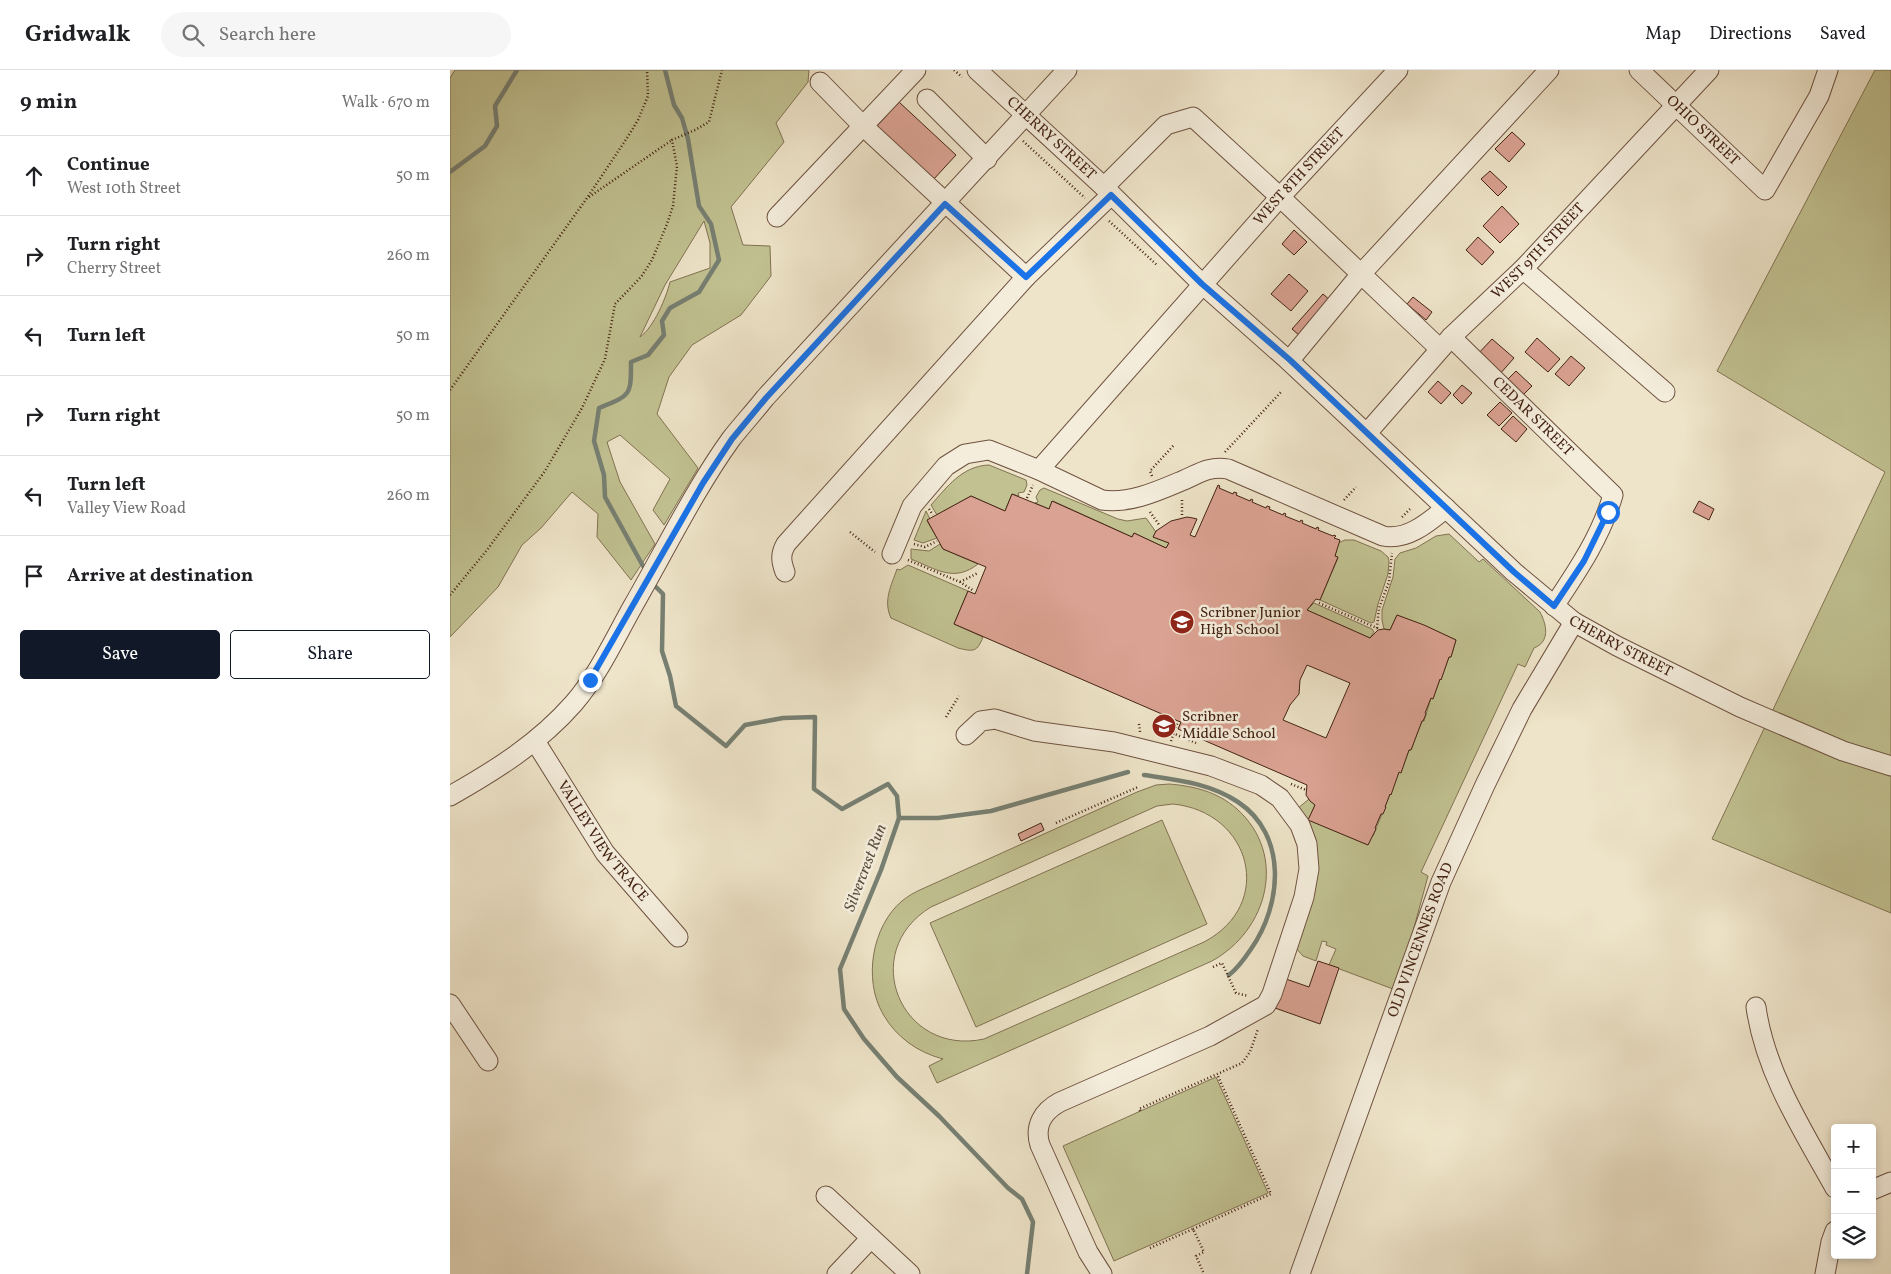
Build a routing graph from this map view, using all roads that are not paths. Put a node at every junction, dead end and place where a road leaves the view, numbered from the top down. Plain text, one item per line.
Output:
1 (916, 70) edge
2 (977, 70) edge
3 (1067, 70) edge
4 (1398, 70) edge
5 (1549, 70) edge
6 (1639, 70) edge
7 (1709, 70) edge
8 (1828, 70) edge
9 (820, 82) dead end
10 (927, 99) dead end
11 (1676, 105) junction
12 (1031, 120) junction
13 (863, 126) junction
14 (986, 158) junction
15 (1107, 191) junction
16 (1280, 197) junction
17 (945, 204) junction
18 (778, 217) dead end
19 (1523, 269) junction
20 (1361, 274) junction
21 (1026, 277) junction
22 (1202, 284) junction
23 (1446, 343) junction
24 (1290, 360) junction
25 (1665, 392) dead end
26 (1367, 433) junction
27 (1037, 475) junction
28 (1446, 508) junction
29 (892, 556) road end
30 (785, 572) dead end
31 (1554, 606) junction
32 (1574, 622) junction
33 (966, 735) dead end
34 (535, 741) junction
35 (1891, 766) edge
36 (450, 796) edge
37 (678, 937) dead end
38 (450, 1004) edge
39 (1756, 1007) dead end
40 (488, 1061) dead end
41 (1831, 1181) edge
42 (1891, 1182) edge
43 (1876, 1188) edge
44 (826, 1196) dead end
45 (872, 1238) junction
46 (1831, 1247) edge
47 (837, 1274) edge
48 (910, 1274) edge
49 (1102, 1274) edge
50 (1300, 1274) edge
51 (1826, 1274) edge

1 - 13 street
2 - 12 street, CHERRY STREET
3 - 12 street
4 - 16 street, WEST 8TH STREET
5 - 20 street
6 - 11 street, OHIO STREET
7 - 11 street, WEST 9TH STREET
8 - 11 street, OHIO STREET
9 - 13 street
10 - 14 street
11 - 19 street, WEST 9TH STREET
12 - 14 street
12 - 15 street, CHERRY STREET
13 - 17 street
13 - 18 street
14 - 17 street
15 - 16 street, CEDAR STREET
15 - 21 street
15 - 22 street, CHERRY STREET
16 - 20 street, CEDAR STREET
16 - 22 street, WEST 8TH STREET
17 - 21 street
17 - 34 street
19 - 23 street, WEST 9TH STREET
19 - 25 street
20 - 23 street, CEDAR STREET
20 - 24 street
21 - 30 street
22 - 24 street, CHERRY STREET
22 - 27 street, WEST 8TH STREET
23 - 26 street, WEST 9TH STREET
23 - 31 street, CEDAR STREET
24 - 26 street, CHERRY STREET
26 - 28 street, CHERRY STREET
27 - 28 street
27 - 29 street
28 - 31 street, CHERRY STREET
31 - 32 street, CHERRY STREET
32 - 35 street, CHERRY STREET
32 - 50 street, OLD VINCENNES ROAD
33 - 49 street
34 - 36 street
34 - 37 street, VALLEY VIEW TRACE
38 - 40 street
39 - 41 street
42 - 43 street
44 - 45 street
45 - 47 street
45 - 48 street
46 - 51 street

